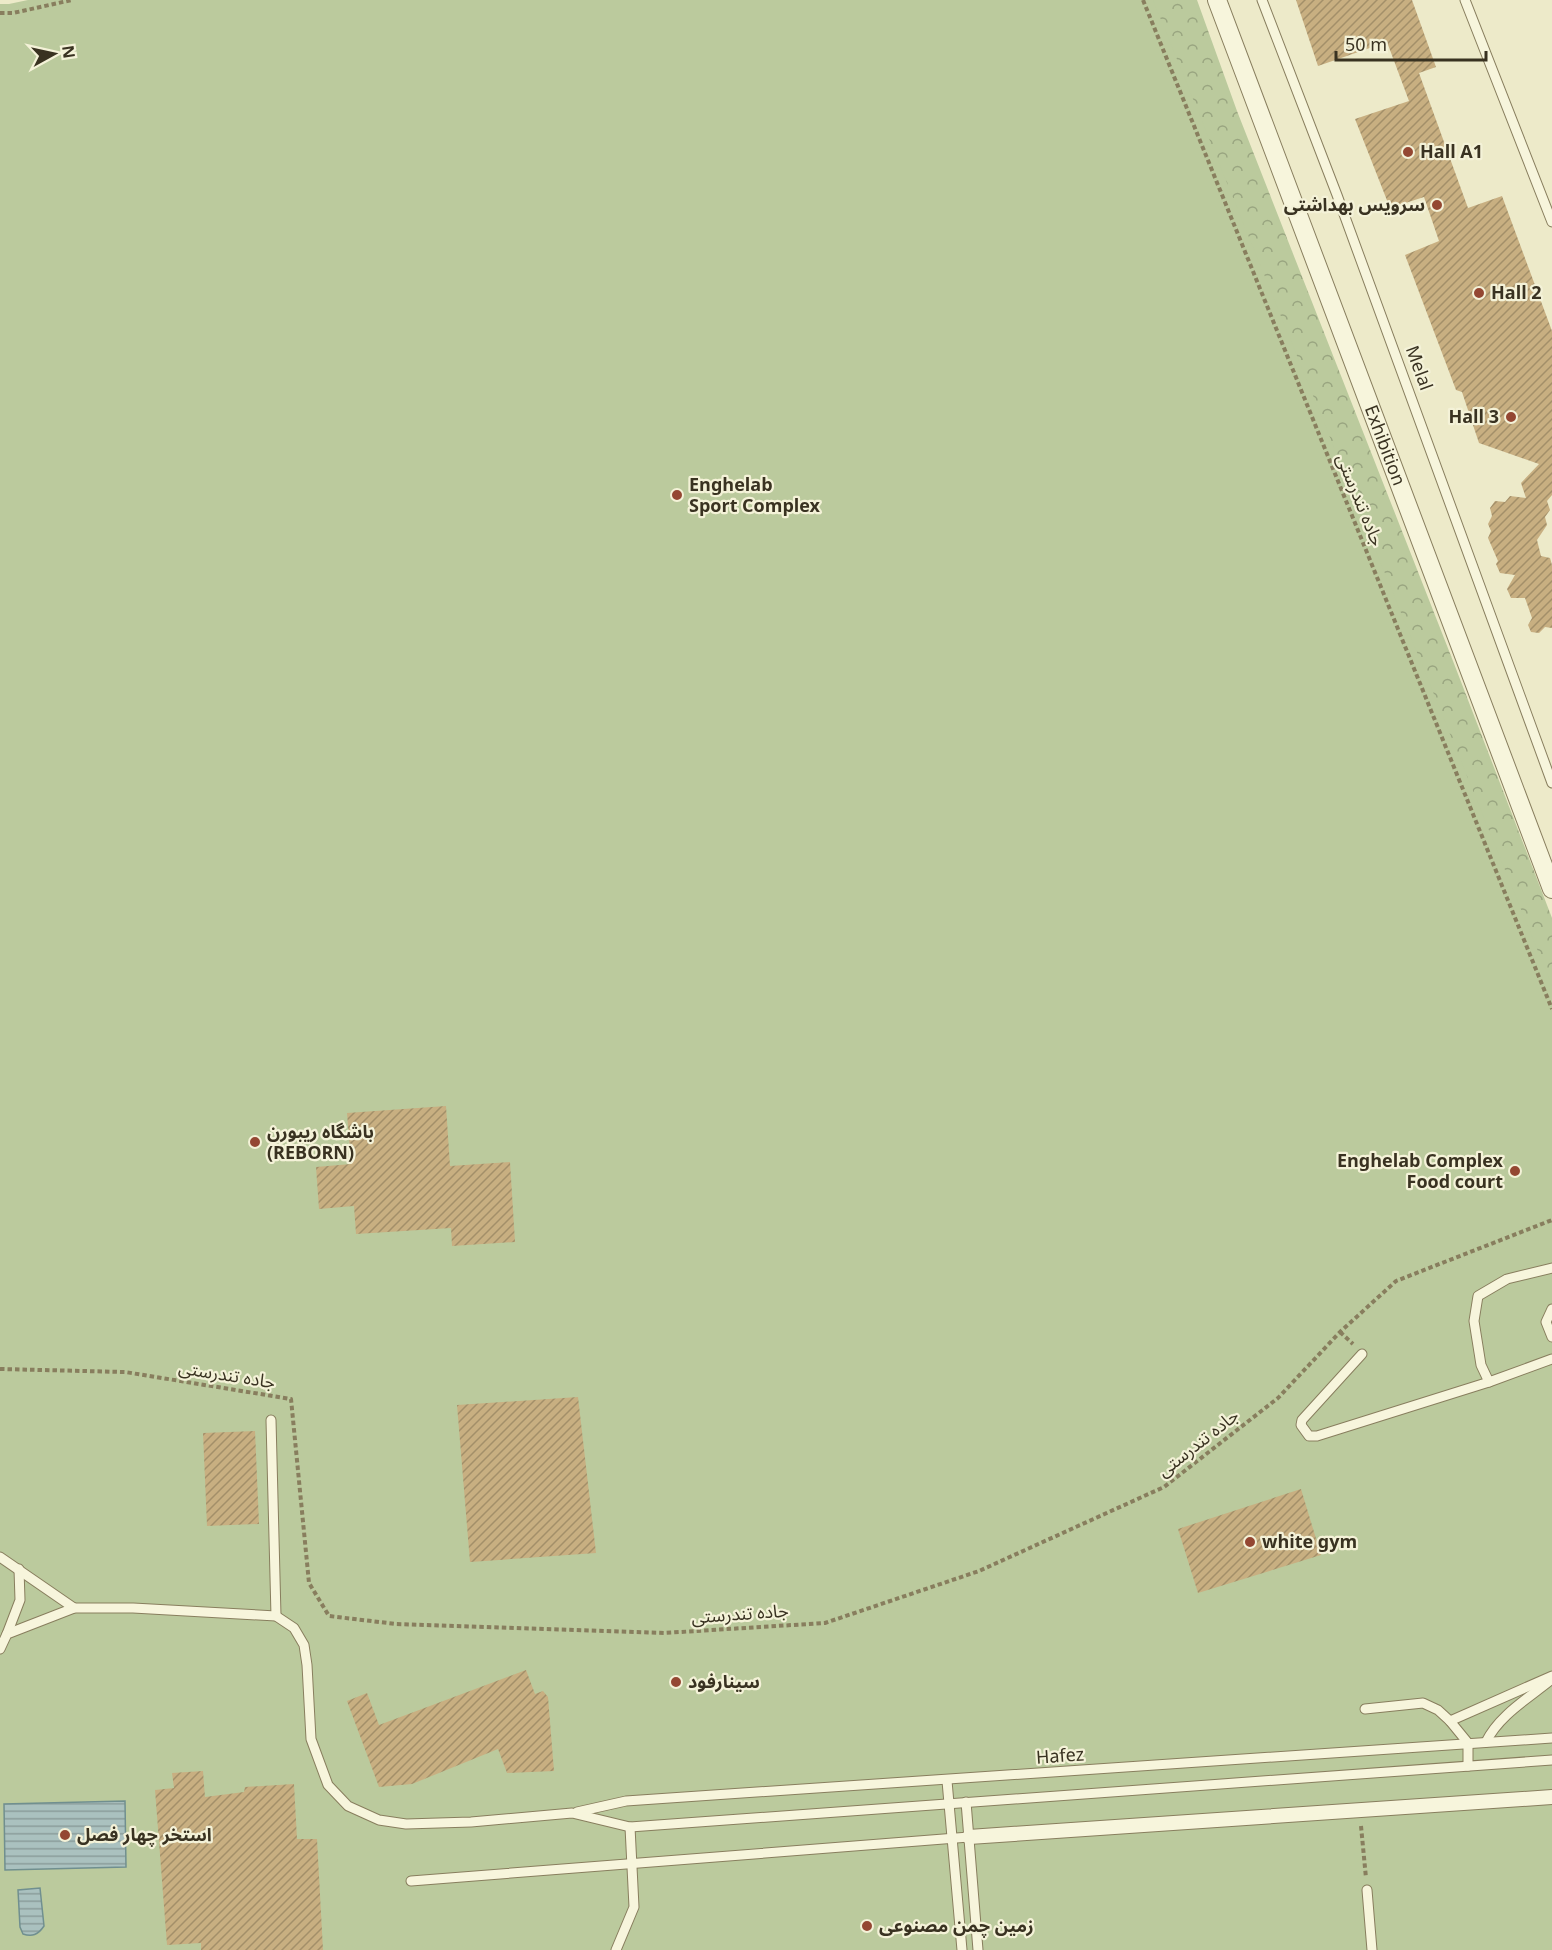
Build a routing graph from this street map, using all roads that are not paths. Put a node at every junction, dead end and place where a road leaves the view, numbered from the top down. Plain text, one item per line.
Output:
1 (1217, 0) edge
2 (1262, 0) edge
3 (1465, 0) edge
4 (1552, 222) edge
5 (1552, 783) edge
6 (1552, 889) edge
7 (1552, 1268) edge
8 (1552, 1309) edge
9 (1552, 1337) edge
10 (1362, 1353) dead end
11 (1552, 1359) edge
12 (1489, 1382) junction
13 (271, 1420) dead end
14 (0, 1557) edge
15 (19, 1569) junction
16 (74, 1608) junction
17 (276, 1616) junction
18 (7, 1634) junction
19 (0, 1649) edge
20 (1552, 1677) edge
21 (1365, 1709) dead end
22 (1450, 1721) junction
23 (1552, 1738) edge
24 (1486, 1742) junction
25 (1468, 1743) junction
26 (1552, 1760) edge
27 (1468, 1766) junction
28 (947, 1781) junction
29 (1552, 1797) edge
30 (966, 1802) junction
31 (949, 1804) junction
32 (572, 1814) junction
33 (630, 1827) junction
34 (969, 1837) junction
35 (953, 1838) junction
36 (630, 1864) junction
37 (411, 1881) dead end
38 (1367, 1890) road end
39 (616, 1950) edge
40 (962, 1950) edge
41 (978, 1950) edge
42 (1372, 1950) edge

1 - 6 street, Exhibition
2 - 5 lane, Melal
3 - 4 lane
7 - 12 lane
8 - 9 lane
10 - 12 lane
11 - 12 lane
13 - 17 lane
14 - 15 lane
15 - 16 lane
15 - 18 lane
16 - 17 lane
16 - 18 lane
17 - 32 lane
18 - 19 lane
20 - 22 lane
20 - 24 lane
21 - 22 lane
22 - 25 lane
23 - 24 lane, Hafez
24 - 25 lane, Hafez
25 - 27 lane
25 - 28 lane, Hafez
26 - 27 lane
27 - 30 lane
28 - 31 lane
28 - 32 lane, Hafez
29 - 34 street
30 - 31 lane
30 - 34 lane
31 - 33 lane
31 - 35 lane
32 - 33 lane
33 - 36 lane
34 - 35 lane
34 - 41 lane
35 - 36 lane
35 - 40 lane
36 - 37 lane
36 - 39 lane
38 - 42 lane

